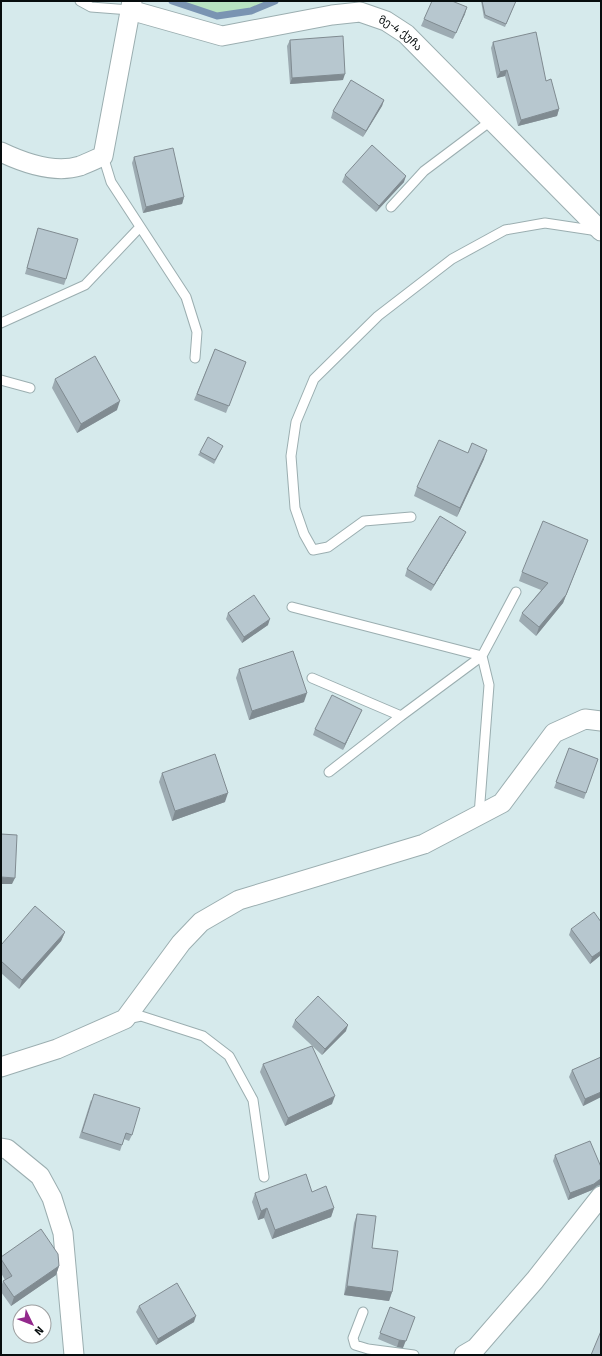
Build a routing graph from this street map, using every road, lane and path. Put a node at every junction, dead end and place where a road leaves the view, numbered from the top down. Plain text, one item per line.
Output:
1 (80, 1) edge
2 (131, 6) edge
3 (492, 120) junction
4 (1, 152) edge
5 (103, 156) junction
6 (391, 207) dead end
7 (140, 227) junction
8 (601, 232) edge
9 (1, 323) edge
10 (195, 358) dead end
11 (1, 380) edge
12 (30, 388) dead end
13 (411, 517) dead end
14 (516, 592) dead end
15 (292, 607) dead end
16 (482, 656) junction
17 (312, 678) dead end
18 (401, 716) junction
19 (601, 721) edge
20 (329, 772) dead end
21 (479, 815) junction
22 (125, 1019) junction
23 (1, 1067) edge
24 (1, 1148) edge
25 (264, 1177) dead end
26 (601, 1196) edge
27 (363, 1312) dead end
28 (74, 1355) edge
29 (414, 1355) edge
30 (464, 1355) edge

1 - 2 lane
2 - 3 street, მე-4 ქუჩა
2 - 5 street
3 - 6 lane
3 - 8 street, მე-4 ქუჩა
4 - 5 street
5 - 7 lane
7 - 9 lane
7 - 10 lane
8 - 13 lane
11 - 12 lane
14 - 16 lane
15 - 16 lane
16 - 18 lane
16 - 21 lane
17 - 18 lane
18 - 20 lane
19 - 21 street
21 - 22 street
22 - 23 street
22 - 25 lane
24 - 28 street
26 - 30 street
27 - 29 lane

